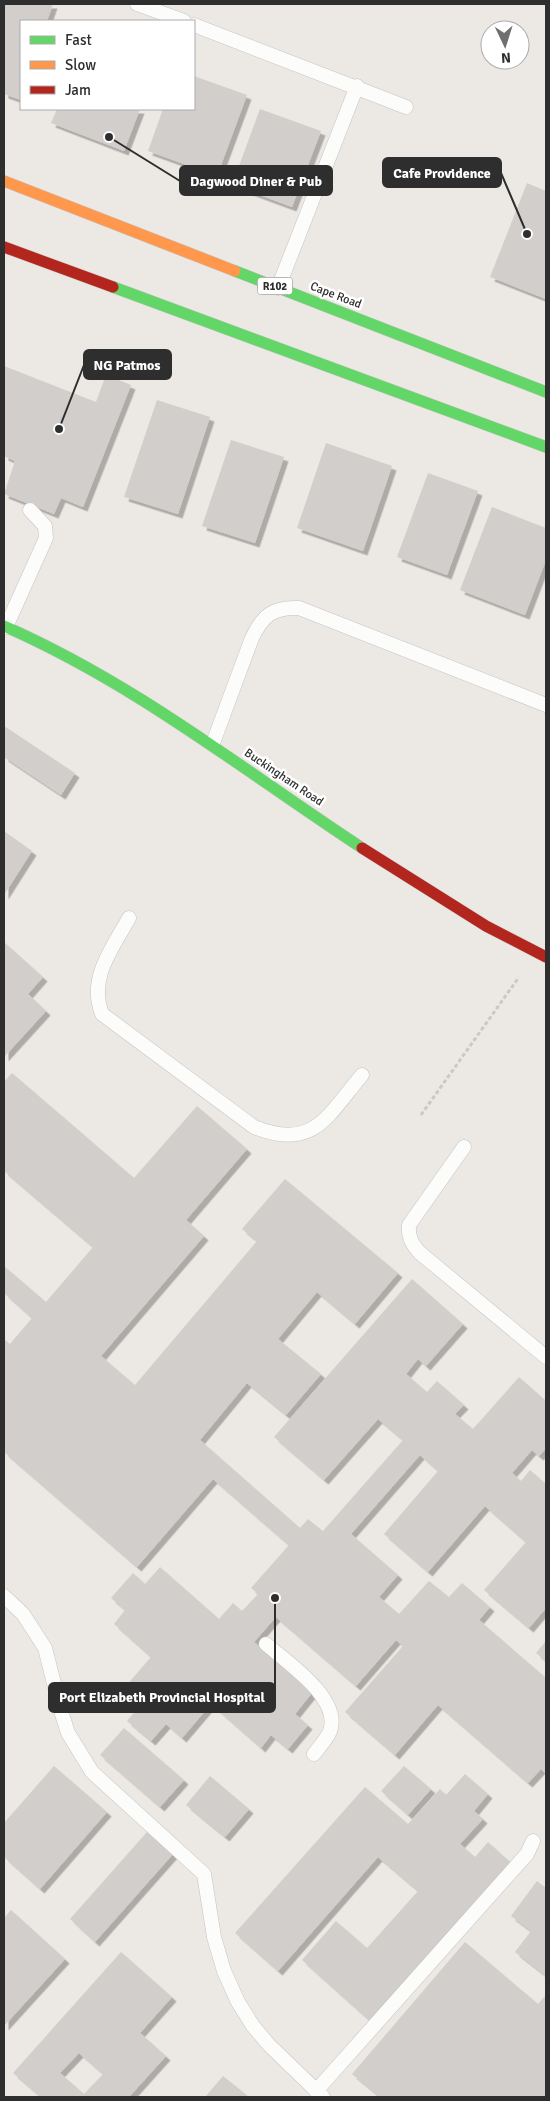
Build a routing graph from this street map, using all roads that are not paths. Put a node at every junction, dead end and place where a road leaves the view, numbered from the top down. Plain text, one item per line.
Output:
1 (137, 4) edge
2 (181, 20) edge
3 (195, 25) edge
4 (357, 86) junction
5 (406, 107) dead end
6 (4, 181) edge
7 (4, 247) edge
8 (278, 288) junction
9 (546, 392) edge
10 (546, 447) edge
11 (30, 510) dead end
12 (5, 626) edge
13 (546, 705) edge
14 (213, 744) junction
15 (129, 918) dead end
16 (541, 955) edge
17 (362, 1075) dead end
18 (464, 1147) dead end
19 (546, 1357) edge
20 (4, 1596) edge
21 (266, 1644) dead end
22 (314, 1754) dead end
23 (533, 1841) dead end
24 (320, 2094) edge

1 - 2 lane
3 - 4 lane
4 - 5 lane
4 - 8 lane
6 - 8 main road, Cape Road / R102
7 - 10 main road
8 - 9 main road, Cape Road / R102
11 - 12 lane
12 - 14 main road, Buckingham Road
13 - 14 lane
14 - 16 main road, Buckingham Road
15 - 17 lane
18 - 19 lane
20 - 24 lane
21 - 22 lane
23 - 24 lane

